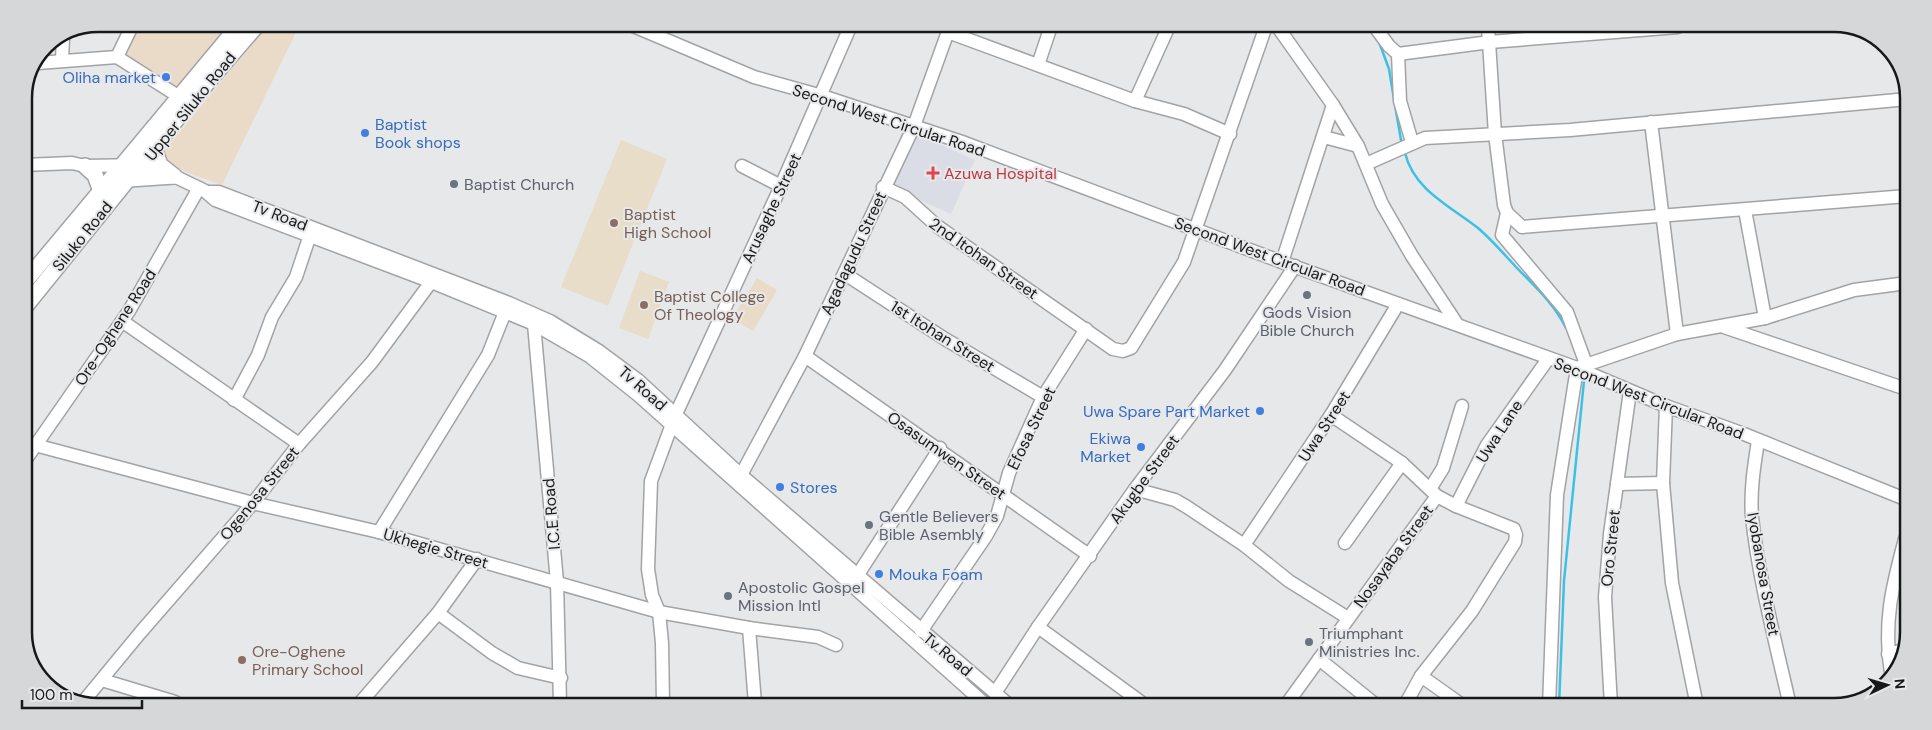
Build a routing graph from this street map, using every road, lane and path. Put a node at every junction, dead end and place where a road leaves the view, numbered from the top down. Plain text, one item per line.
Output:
1 (129, 32) edge
2 (233, 32) edge
3 (251, 32) edge
4 (648, 32) edge
5 (849, 32) edge
6 (948, 32) edge
7 (956, 32) edge
8 (1049, 32) edge
9 (1166, 32) edge
10 (1264, 32) edge
11 (1281, 32) edge
12 (1379, 32) edge
13 (1489, 32) edge
14 (1615, 32) edge
15 (1490, 42) junction
16 (63, 44) edge
17 (1398, 54) junction
18 (117, 57) junction
19 (62, 59) junction
20 (44, 62) edge
21 (1038, 65) junction
22 (178, 96) junction
23 (822, 96) junction
24 (1899, 100) edge
25 (1135, 101) junction
26 (1333, 105) junction
27 (1651, 122) junction
28 (914, 126) junction
29 (1230, 134) junction
30 (1495, 134) junction
31 (1324, 137) junction
32 (1412, 142) junction
33 (1358, 146) junction
34 (154, 148) junction
35 (123, 164) junction
36 (1366, 164) junction
37 (32, 165) edge
38 (141, 165) junction
39 (85, 166) junction
40 (742, 166) dead end
41 (32, 174) edge
42 (174, 176) junction
43 (129, 178) junction
44 (781, 186) junction
45 (883, 187) junction
46 (203, 190) junction
47 (101, 191) junction
48 (1899, 197) edge
49 (1745, 210) junction
50 (1507, 213) junction
51 (1662, 217) junction
52 (1197, 229) junction
53 (310, 235) junction
54 (1282, 262) junction
55 (1295, 266) junction
56 (32, 273) edge
57 (845, 274) junction
58 (431, 282) junction
59 (1899, 284) edge
60 (32, 298) edge
61 (1398, 304) junction
62 (505, 312) junction
63 (1764, 318) junction
64 (122, 322) junction
65 (534, 324) junction
66 (1457, 324) junction
67 (1721, 326) junction
68 (1086, 329) junction
69 (1677, 334) junction
70 (804, 356) junction
71 (1548, 359) junction
72 (1582, 366) junction
73 (1900, 387) edge
74 (1630, 391) junction
75 (1043, 397) junction
76 (234, 400) junction
77 (1462, 406) dead end
78 (1666, 406) junction
79 (1331, 416) junction
80 (674, 421) junction
81 (1758, 441) junction
82 (299, 444) junction
83 (36, 445) junction
84 (940, 448) junction
85 (33, 450) edge
86 (1402, 463) junction
87 (741, 475) junction
88 (1663, 483) junction
89 (1617, 484) junction
90 (1135, 489) junction
91 (1433, 492) junction
92 (1002, 494) junction
93 (1900, 497) edge
94 (253, 503) junction
95 (1456, 506) junction
96 (379, 532) junction
97 (1345, 543) dead end
98 (1244, 545) junction
99 (1090, 556) junction
100 (1900, 557) edge
101 (477, 559) junction
102 (857, 576) junction
103 (557, 582) junction
104 (659, 612) junction
105 (438, 613) junction
106 (1348, 618) junction
107 (1038, 627) junction
108 (749, 628) junction
109 (921, 631) junction
110 (836, 645) dead end
111 (1896, 652) edge
112 (1888, 654) junction
113 (1319, 659) junction
114 (1889, 660) edge
115 (1421, 676) junction
116 (561, 678) junction
117 (102, 680) junction
118 (995, 693) junction
119 (88, 696) edge
120 (162, 698) edge
121 (364, 698) edge
122 (560, 698) edge
123 (663, 698) edge
124 (755, 698) edge
125 (978, 698) edge
126 (1001, 698) edge
127 (1135, 698) edge
128 (1291, 698) edge
129 (1367, 698) edge
130 (1408, 698) edge
131 (1452, 698) edge
132 (1549, 698) edge
133 (1611, 698) edge
134 (1695, 698) edge
135 (1788, 698) edge

1 - 18 street
2 - 22 main road, Upper Siluko Road
3 - 34 main road, Upper Siluko Road
4 - 23 street, Second West Circular Road
5 - 23 street, Arusaghe Street
6 - 28 street, Agadagudu Street
7 - 21 street
8 - 21 street
9 - 25 street
10 - 29 street
11 - 26 street
12 - 17 street
13 - 15 street
14 - 15 street
15 - 17 street
15 - 30 street
16 - 19 street
17 - 32 street
18 - 19 street
18 - 22 street
19 - 20 street
21 - 25 street
22 - 35 main road, Upper Siluko Road
23 - 28 street, Second West Circular Road
23 - 44 street, Arusaghe Street
24 - 27 street
25 - 29 street
26 - 31 street
26 - 33 street
27 - 30 street
27 - 51 street
28 - 45 street, Agadagudu Street
28 - 52 street, Second West Circular Road
29 - 52 street
30 - 32 street
30 - 50 street
31 - 33 street
31 - 54 street
32 - 36 street
33 - 36 street
34 - 38 main road, Upper Siluko Road
34 - 42 main road
35 - 38 street, Tv Road
35 - 39 street, Tv Road
35 - 47 main road, Siluko Road
36 - 66 street
37 - 39 street
38 - 42 street, Tv Road
38 - 43 main road, Siluko Road
39 - 41 street
39 - 47 main road
40 - 44 street
42 - 43 main road
42 - 46 street, Tv Road
43 - 60 main road, Siluko Road
44 - 80 street, Arusaghe Street
45 - 57 street, Agadagudu Street
45 - 68 street, 2nd Itohan Street
46 - 53 street, Tv Road
46 - 64 street, Ore-Oghene Road
46 - 80 street, Tv Road
47 - 56 main road, Siluko Road
48 - 49 street
49 - 51 street
49 - 63 street
50 - 51 street
50 - 72 street
51 - 69 street
52 - 54 street, Second West Circular Road
52 - 68 street, 2nd Itohan Street
53 - 58 street, Tv Road
53 - 76 street
54 - 55 street, Second West Circular Road
55 - 61 street, Second West Circular Road
55 - 90 street, Akugbe Street
57 - 70 street, Agadagudu Street
57 - 75 street, 1st Itohan Street
58 - 62 street, Tv Road
58 - 82 street, Ogenosa Street
59 - 63 street
61 - 66 street, Second West Circular Road
61 - 79 street, Uwa Street
62 - 65 street, Tv Road
62 - 96 street
63 - 67 street
64 - 76 street
64 - 83 street, Ore-Oghene Road
65 - 80 street, Tv Road
65 - 103 street, I.C.E Road
66 - 71 street, Second West Circular Road
67 - 69 street
67 - 73 street
68 - 75 street, Efosa Street
69 - 72 street
70 - 84 street, Osasumwen Street
70 - 87 street, Agadagudu Street
71 - 72 street, Second West Circular Road
71 - 95 street, Uwa Lane
72 - 74 street, Second West Circular Road
72 - 132 street
74 - 78 street, Second West Circular Road
74 - 89 street, Oro Street
75 - 92 street, Efosa Street
76 - 82 street
77 - 91 street
78 - 81 street, Second West Circular Road
78 - 88 street
79 - 86 street, Nosayaba Street
79 - 98 street, Uwa Street
80 - 87 street, Tv Road
80 - 104 street, Arusaghe Street
80 - 125 street, Tv Road
81 - 93 street, Second West Circular Road
81 - 135 street, Iyobanosa Street
82 - 94 street, Ogenosa Street
83 - 85 street, Ore-Oghene Road
83 - 94 street, Ukhegie Street
84 - 92 street, Osasumwen Street
84 - 102 street
86 - 91 street, Nosayaba Street
86 - 97 street
87 - 102 street, Tv Road
88 - 89 street
88 - 134 street
89 - 133 street, Oro Street
90 - 98 street
90 - 99 street, Akugbe Street
91 - 95 street
91 - 106 street, Nosayaba Street
92 - 99 street, Osasumwen Street
92 - 109 street, Efosa Street
94 - 96 street, Ukhegie Street
94 - 117 street, Ogenosa Street
95 - 115 street
96 - 101 street, Ukhegie Street
98 - 106 street
99 - 107 street, Akugbe Street
100 - 112 street
101 - 103 street, Ukhegie Street
101 - 105 street
102 - 109 street, Tv Road
103 - 104 street, Ukhegie Street
103 - 116 street, I.C.E Road
104 - 108 street, Ukhegie Street
104 - 123 street, Arusaghe Street
105 - 116 street
105 - 121 street
106 - 113 street, Nosayaba Street
107 - 118 street, Akugbe Street
107 - 127 street
108 - 110 street, Ukhegie Street
108 - 124 street
109 - 118 street, Tv Road
111 - 112 street
112 - 114 street
113 - 128 street, Nosayaba Street
113 - 129 street
115 - 130 street
115 - 131 street
116 - 122 street, I.C.E Road
117 - 119 street, Ogenosa Street
117 - 120 street
118 - 126 street, Tv Road

